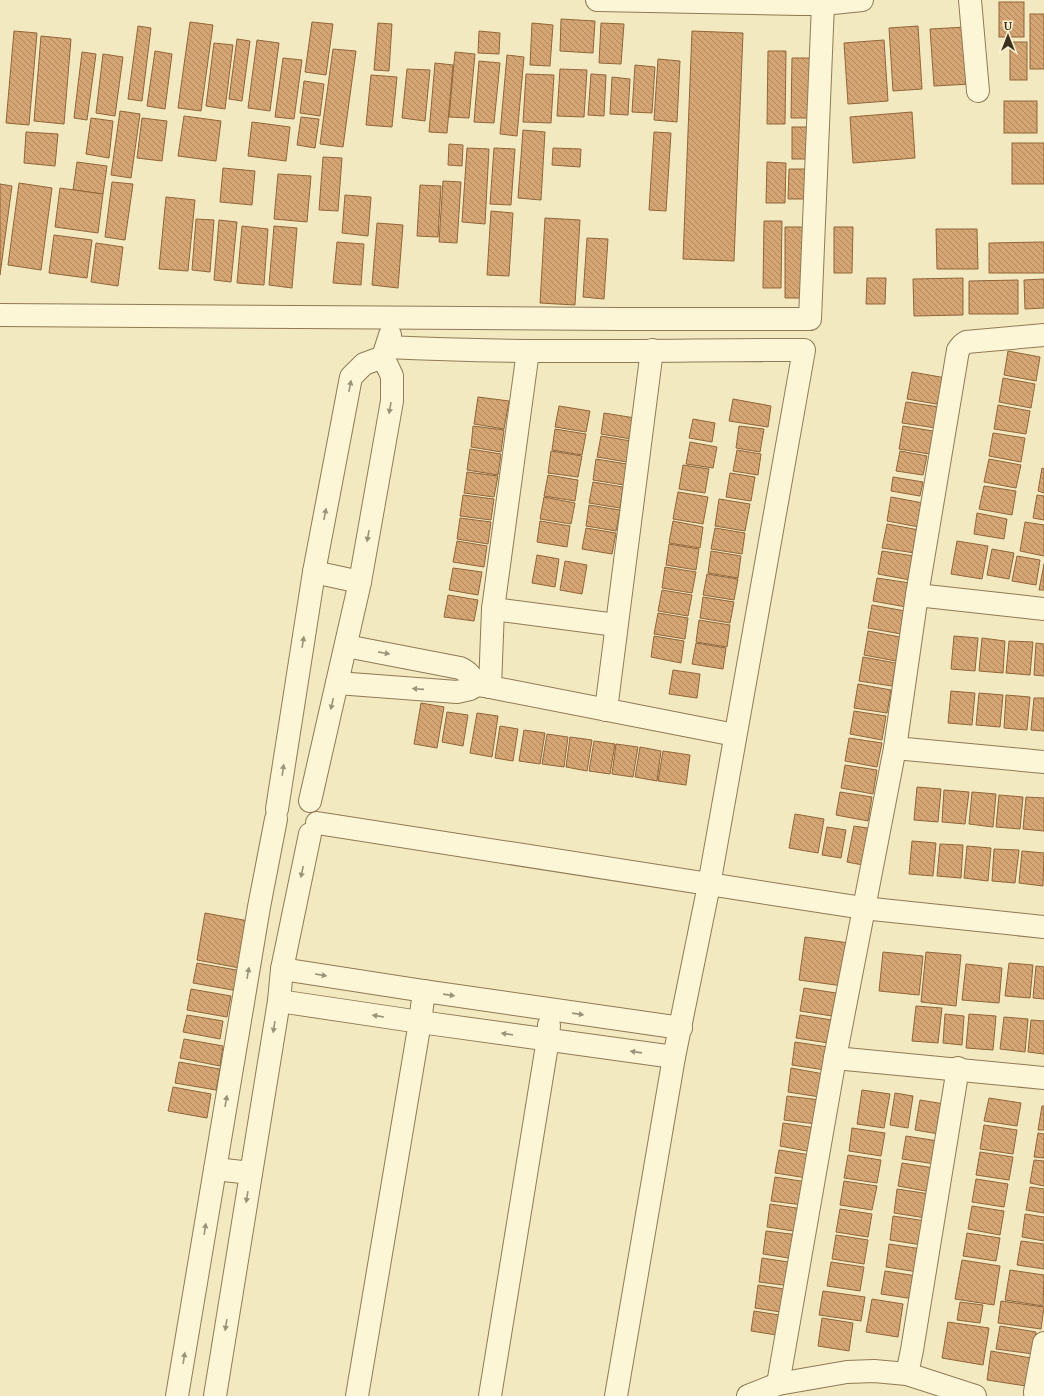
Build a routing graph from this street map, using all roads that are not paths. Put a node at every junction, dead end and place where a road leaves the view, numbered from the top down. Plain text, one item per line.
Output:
1 (596, 0) edge
2 (862, 0) edge
3 (970, 0) edge
4 (766, 2) edge
5 (823, 4) junction
6 (978, 90) dead end
7 (0, 315) edge
8 (394, 317) junction
9 (1044, 335) edge
10 (652, 350) junction
11 (528, 351) junction
12 (385, 352) junction
13 (314, 572) junction
14 (360, 582) junction
15 (917, 595) junction
16 (493, 609) junction
17 (1044, 609) edge
18 (616, 625) junction
19 (346, 646) junction
20 (337, 683) junction
21 (483, 686) junction
22 (606, 710) junction
23 (735, 735) junction
24 (895, 748) junction
25 (1044, 762) edge
26 (310, 801) junction
27 (276, 814) junction
28 (314, 828) junction
29 (709, 885) junction
30 (863, 908) junction
31 (1044, 927) edge
32 (282, 969) junction
33 (424, 991) junction
34 (279, 1001) junction
35 (550, 1010) junction
36 (420, 1022) junction
37 (681, 1028) junction
38 (548, 1039) junction
39 (674, 1057) junction
40 (835, 1058) junction
41 (958, 1068) junction
42 (1044, 1078) edge
43 (215, 1169) junction
44 (251, 1173) junction
45 (1044, 1342) edge
46 (908, 1374) junction
47 (778, 1384) junction
48 (177, 1396) edge
49 (215, 1396) edge
50 (357, 1396) edge
51 (490, 1396) edge
52 (616, 1396) edge
53 (748, 1396) edge
54 (975, 1396) edge
55 (1042, 1396) edge

1 - 4 street
2 - 5 street
3 - 6 street
4 - 5 street
5 - 8 street
7 - 8 street
8 - 12 street
9 - 15 street
10 - 11 street
10 - 18 street
10 - 23 street
11 - 12 street
11 - 16 street
13 -> 12 street
12 -> 14 street
13 - 14 street
27 -> 13 street
14 - 19 street
15 - 17 street
15 - 24 street
16 - 18 street
16 - 21 street
18 - 22 street
19 - 20 street
19 -> 21 street
21 -> 20 street
20 -> 26 street
21 - 22 street
22 - 23 street
23 - 29 street
24 - 25 street
24 - 30 street
26 - 27 street
26 - 28 street
27 - 28 street
43 -> 27 street
28 - 29 street
28 -> 32 street
29 - 30 street
29 - 37 street
30 - 31 street
30 - 40 street
32 -> 33 street
32 - 34 street
33 -> 35 street
33 - 36 street
36 -> 34 street
34 -> 44 street
35 -> 37 street
35 - 38 street
38 -> 36 street
36 - 50 street
37 - 39 street
39 -> 38 street
38 - 51 street
39 - 52 street
40 - 41 street
40 - 47 street
41 - 42 street
41 - 46 street
43 - 44 street
48 -> 43 street
44 -> 49 street
45 - 55 street
46 - 47 street
46 - 54 street
47 - 53 street

